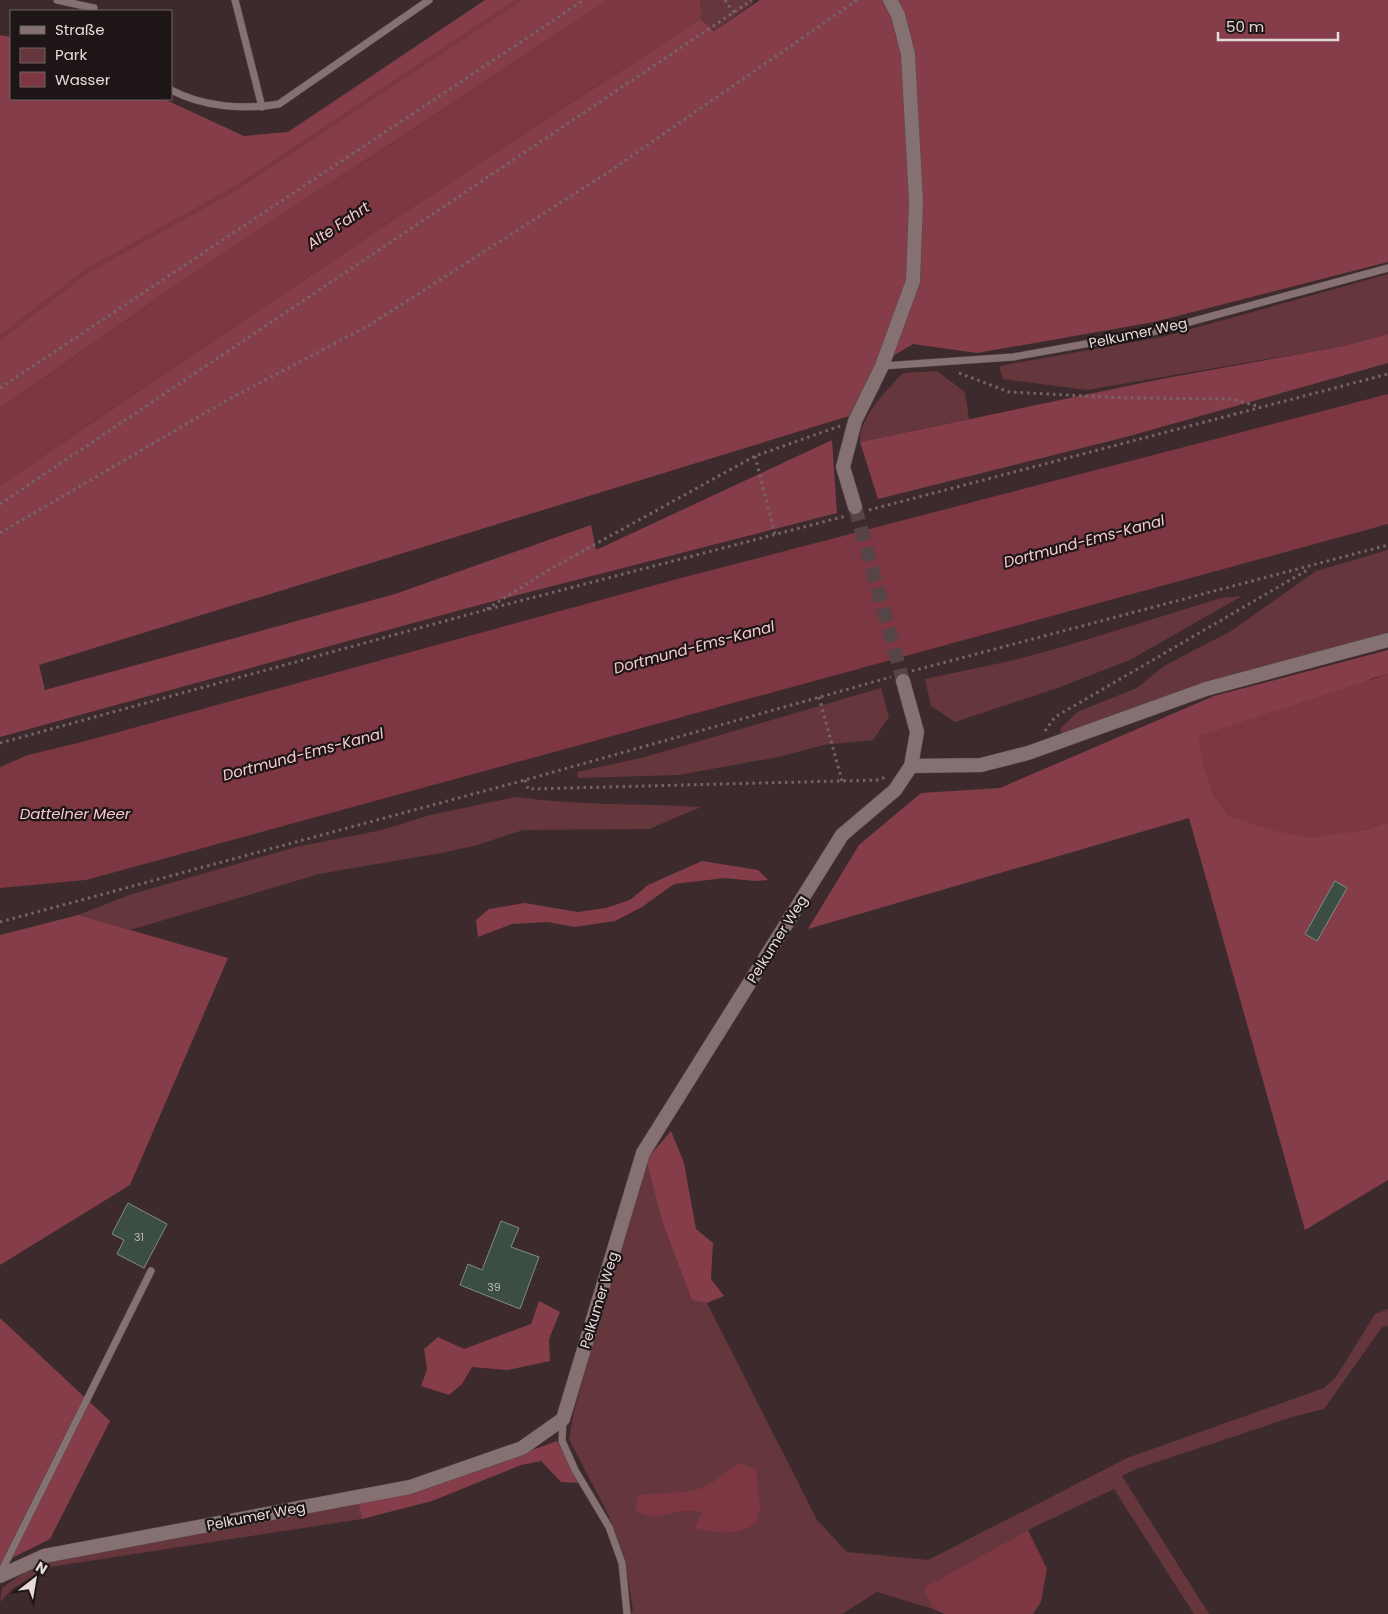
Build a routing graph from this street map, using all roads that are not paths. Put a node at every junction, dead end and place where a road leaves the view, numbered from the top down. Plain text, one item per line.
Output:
1 (56, 0) edge
2 (235, 0) edge
3 (429, 0) edge
4 (890, 0) edge
5 (95, 6) edge
6 (172, 91) edge
7 (262, 107) junction
8 (1388, 268) edge
9 (882, 366) junction
10 (856, 511) tunnel mouth
11 (1388, 640) edge
12 (902, 676) tunnel mouth
13 (911, 766) junction
14 (151, 1271) dead end
15 (563, 1419) junction
16 (0, 1575) edge
17 (627, 1614) edge

1 - 5 lane
2 - 7 lane
3 - 7 lane
4 - 9 street
6 - 7 lane
8 - 9 lane, Pelkumer Weg
9 - 10 street
11 - 13 street
12 - 13 street, Pelkumer Weg
13 - 15 street, Pelkumer Weg
14 - 16 lane, Pelkumer Weg
15 - 16 street, Pelkumer Weg
15 - 17 lane

